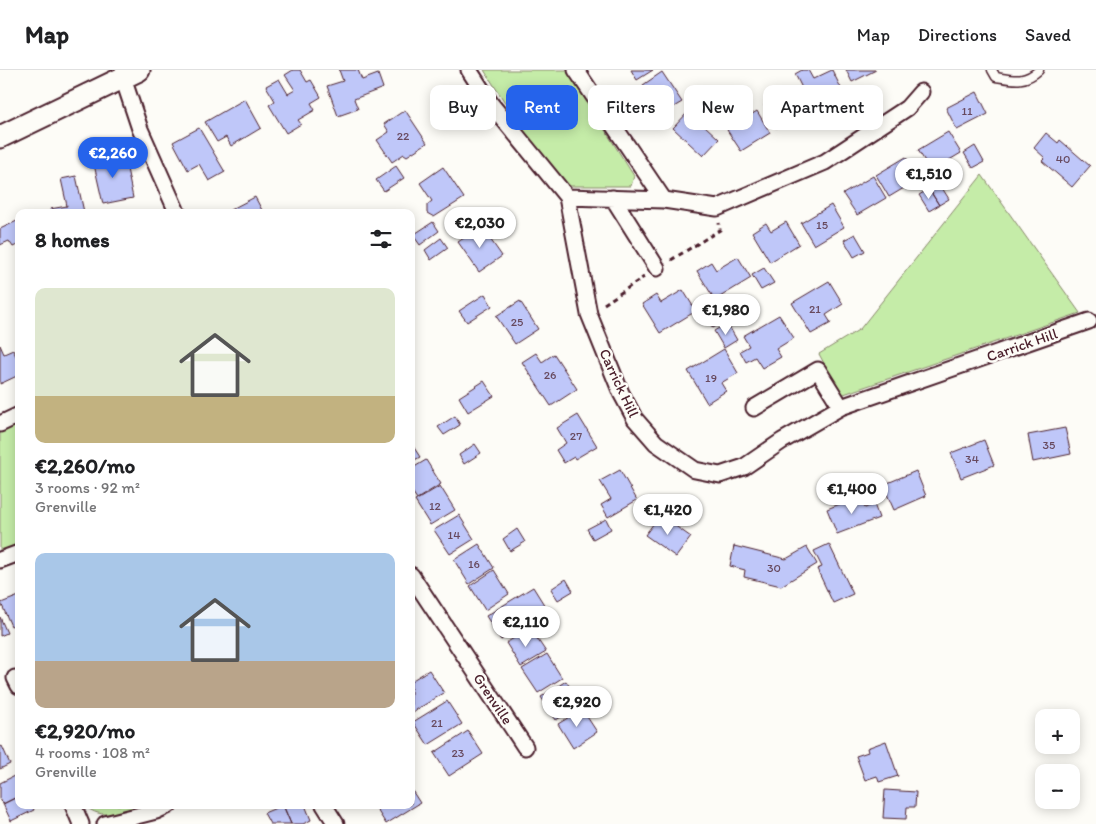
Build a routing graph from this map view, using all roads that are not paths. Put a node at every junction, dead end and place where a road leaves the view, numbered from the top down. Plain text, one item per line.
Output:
1 (469, 70) edge
2 (576, 70) edge
3 (992, 70) edge
4 (1039, 70) edge
5 (133, 72) edge
6 (921, 92) dead end
7 (0, 137) edge
8 (567, 197) junction
9 (613, 198) junction
10 (664, 200) junction
11 (176, 209) edge
12 (657, 268) dead end
13 (1089, 322) dead end
14 (841, 407) junction
15 (754, 408) dead end
16 (15, 417) edge
17 (0, 424) edge
18 (15, 554) edge
19 (0, 560) edge
20 (415, 581) edge
21 (525, 747) dead end
22 (75, 809) edge
23 (160, 809) edge
24 (327, 809) edge
25 (81, 824) edge
26 (105, 824) edge
27 (336, 824) edge

1 - 8 street, Carrick Hill
2 - 10 street
3 - 4 lane
5 - 7 main road
5 - 11 street
6 - 10 street
8 - 9 street
8 - 14 street, Carrick Hill
9 - 10 street
9 - 12 street
13 - 14 street, Carrick Hill
14 - 15 street
16 - 17 street
18 - 19 street
20 - 21 street, Grenville
22 - 25 street
23 - 26 street
24 - 27 street

